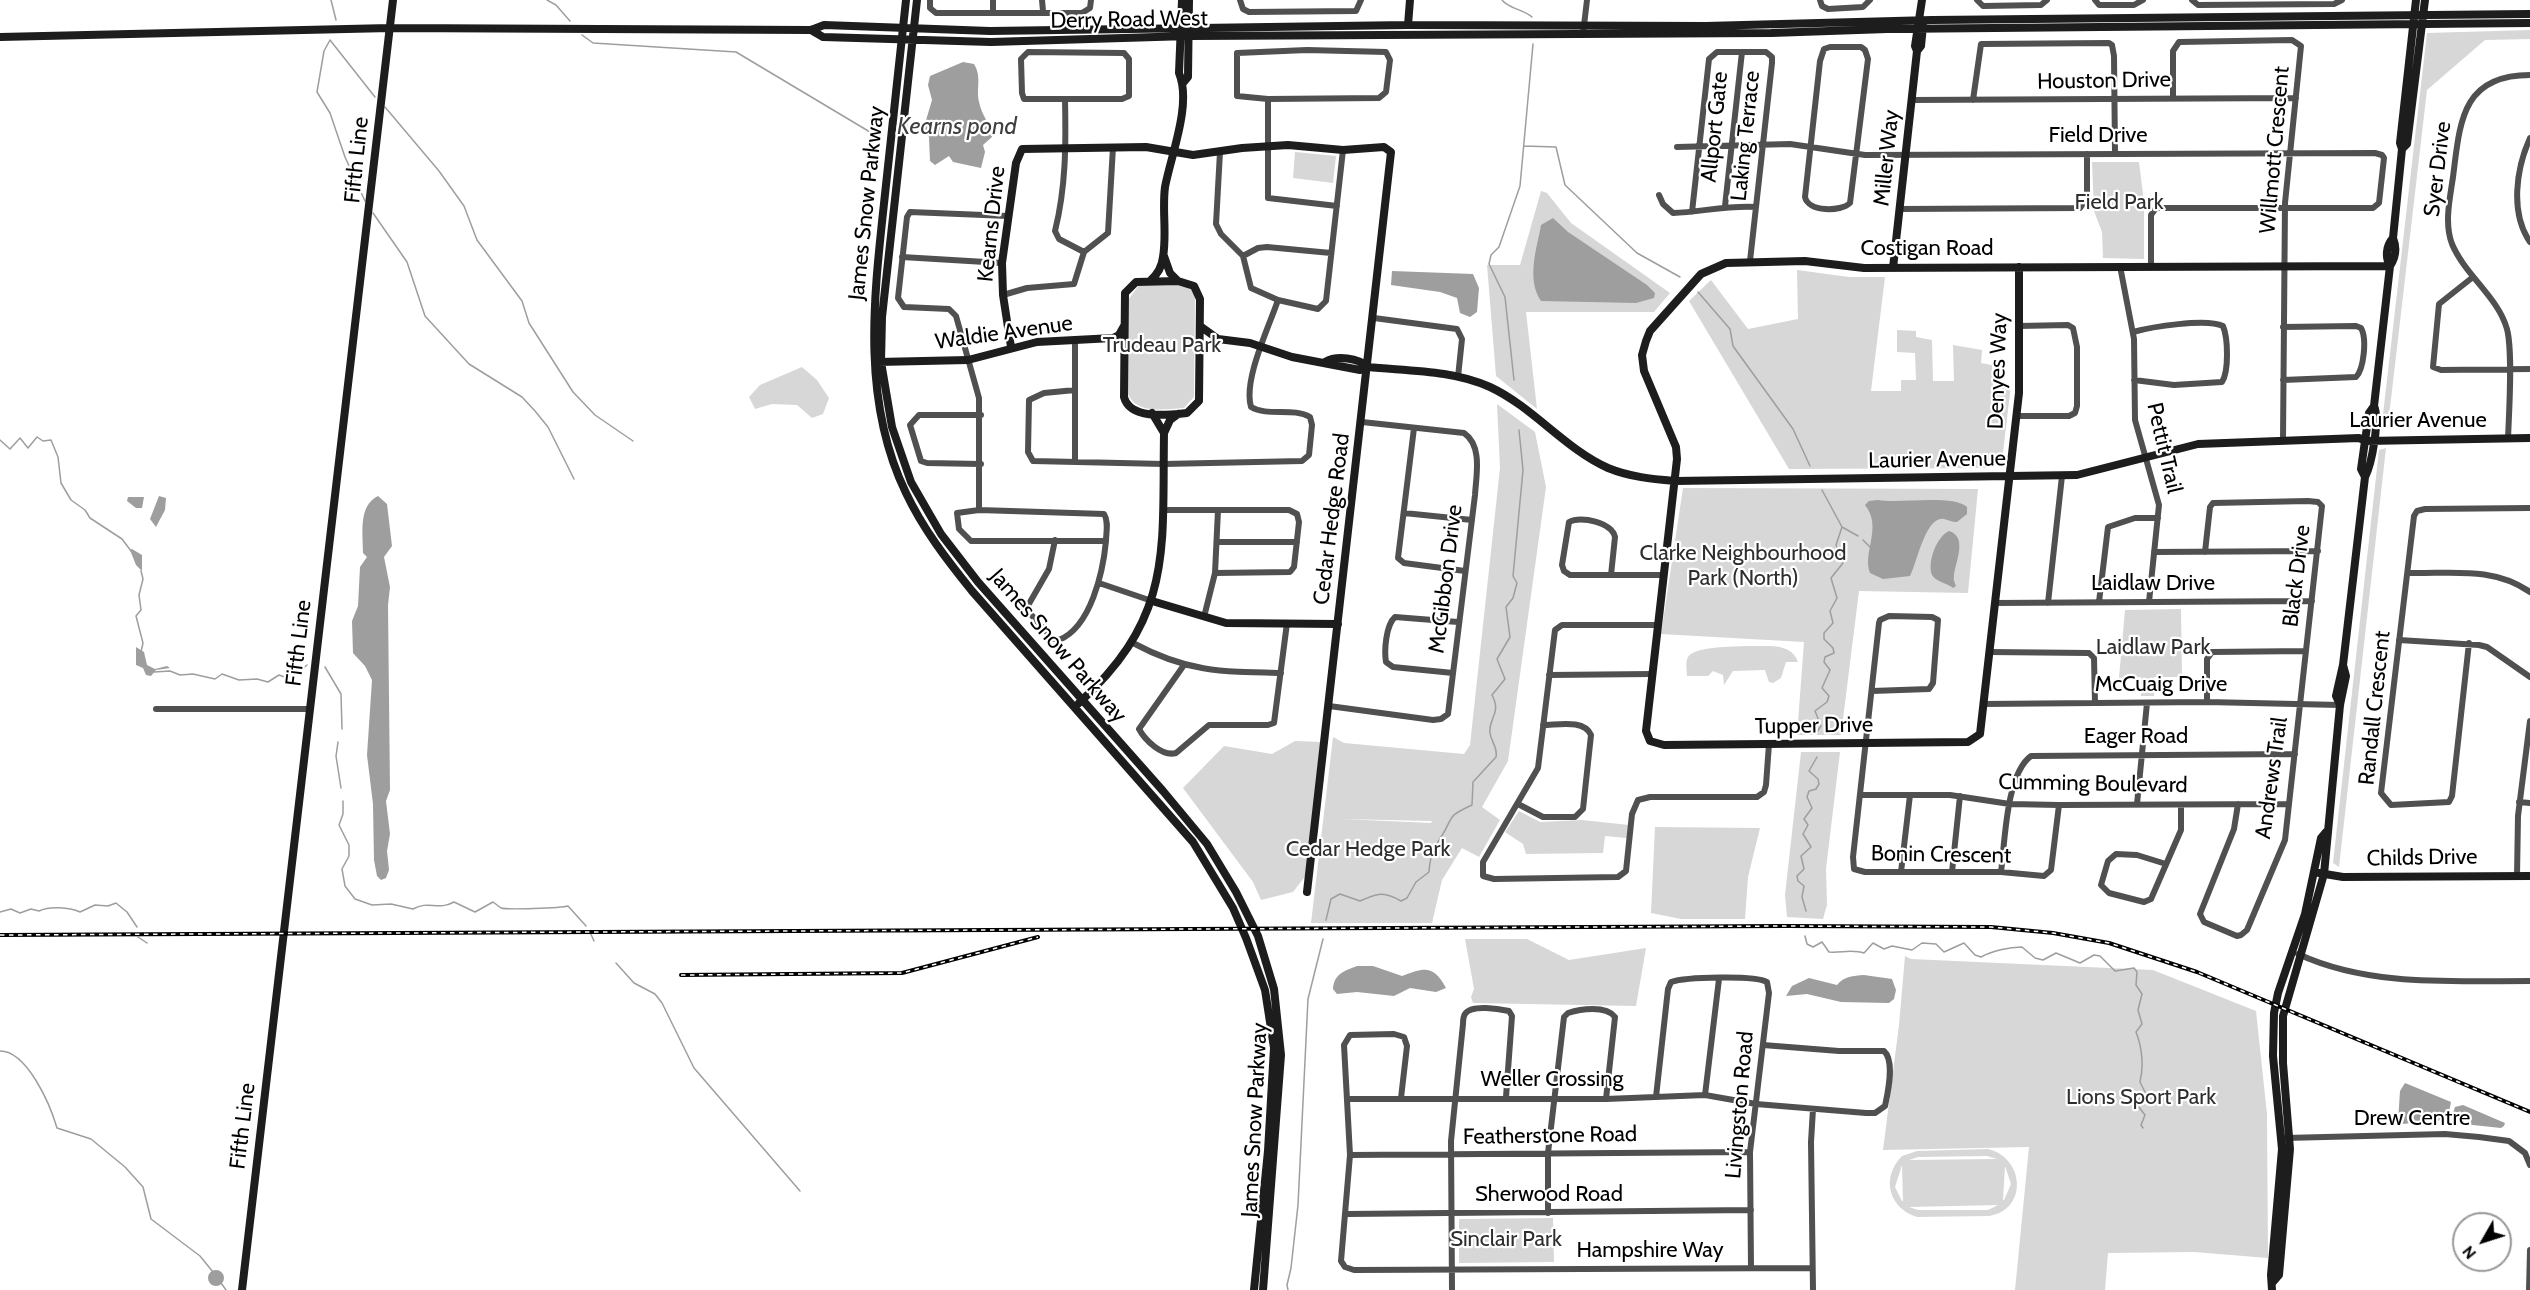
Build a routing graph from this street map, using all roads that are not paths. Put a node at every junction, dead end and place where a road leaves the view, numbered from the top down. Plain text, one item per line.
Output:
1 (393, 0) edge
2 (906, 0) edge
3 (916, 0) edge
4 (930, 0) edge
5 (993, 0) edge
6 (1042, 0) edge
7 (1091, 0) edge
8 (1182, 0) edge
9 (1189, 0) edge
10 (1240, 0) edge
11 (1361, 0) edge
12 (1410, 0) edge
13 (1587, 0) edge
14 (1820, 0) edge
15 (1870, 0) edge
16 (1923, 0) edge
17 (1977, 0) edge
18 (2047, 0) edge
19 (2095, 0) edge
20 (2143, 0) edge
21 (2192, 0) edge
22 (2342, 0) edge
23 (2416, 0) edge
24 (2425, 0) edge
25 (1043, 11) junction
26 (993, 12) junction
27 (2530, 14) edge
28 (2418, 20) junction
29 (1920, 24) junction
30 (2530, 24) edge
31 (1408, 25) junction
32 (390, 28) junction
33 (903, 29) junction
34 (913, 29) junction
35 (811, 30) junction
36 (1524, 30) junction
37 (1584, 30) junction
38 (1185, 32) junction
39 (0, 37) edge
40 (902, 40) junction
41 (912, 40) junction
42 (1742, 52) junction
43 (2530, 75) edge
44 (2173, 98) junction
45 (2296, 98) junction
46 (1065, 99) junction
47 (1268, 99) junction
48 (2114, 99) junction
49 (1912, 100) junction
50 (1973, 100) junction
51 (2530, 138) edge
52 (1269, 146) junction
53 (1731, 146) junction
54 (1763, 146) junction
55 (1066, 147) junction
56 (1113, 147) junction
57 (1677, 147) dead end
58 (1699, 147) junction
59 (1810, 147) junction
60 (1342, 150) junction
61 (1390, 150) joint
62 (1173, 152) junction
63 (1220, 152) junction
64 (2115, 153) junction
65 (2291, 153) junction
66 (1857, 154) junction
67 (2087, 154) junction
68 (1906, 155) junction
69 (1659, 195) dead end
70 (1337, 206) junction
71 (1725, 206) junction
72 (1756, 207) junction
73 (2285, 208) junction
74 (1900, 209) junction
75 (1692, 212) junction
76 (1008, 216) junction
77 (2530, 242) edge
78 (1084, 252) junction
79 (1331, 253) junction
80 (1164, 256) junction
81 (1243, 256) junction
82 (902, 258) junction
83 (1750, 261) junction
84 (1002, 263) junction
85 (2120, 266) junction
86 (2151, 266) junction
87 (2284, 266) junction
88 (2019, 267) junction
89 (2390, 267) junction
90 (1893, 268) junction
91 (2473, 277) junction
92 (1150, 280) junction
93 (1178, 281) junction
94 (1003, 295) junction
95 (1278, 300) junction
96 (1374, 318) junction
97 (1124, 326) junction
98 (1200, 326) junction
99 (2019, 326) junction
100 (2283, 327) junction
101 (2133, 332) junction
102 (1102, 339) junction
103 (1218, 339) junction
104 (1075, 340) junction
105 (1262, 346) junction
106 (1011, 347) junction
107 (1200, 350) junction
108 (1124, 353) junction
109 (968, 360) junction
110 (878, 362) junction
111 (1368, 367) junction
112 (2530, 369) edge
113 (2509, 370) junction
114 (1458, 377) junction
115 (2134, 380) junction
116 (2283, 380) junction
117 (1075, 390) junction
118 (1152, 413) junction
119 (1178, 413) junction
120 (981, 415) junction
121 (2016, 416) junction
122 (1362, 422) junction
123 (1414, 428) junction
124 (1164, 433) junction
125 (2530, 438) edge
126 (2508, 439) junction
127 (2283, 440) junction
128 (2370, 441) junction
129 (2146, 457) junction
130 (1075, 461) junction
131 (981, 464) junction
132 (1164, 464) junction
133 (2009, 476) junction
134 (2062, 476) junction
135 (1676, 481) junction
136 (2530, 508) edge
137 (979, 510) junction
138 (1163, 510) junction
139 (1218, 510) junction
140 (1404, 513) junction
141 (2158, 518) junction
142 (1472, 520) junction
143 (1055, 540) junction
144 (1106, 541) junction
145 (1217, 542) junction
146 (1297, 542) junction
147 (2318, 551) junction
148 (2154, 552) junction
149 (2205, 552) junction
150 (1465, 571) junction
151 (1215, 573) junction
152 (2408, 573) junction
153 (1611, 574) junction
154 (1664, 575) junction
155 (1099, 583) junction
156 (2529, 588) edge
157 (1152, 601) junction
158 (2312, 601) junction
159 (2099, 602) junction
160 (2149, 602) junction
161 (1995, 603) junction
162 (2048, 603) junction
163 (1204, 617) junction
164 (1458, 622) junction
165 (1287, 623) junction
166 (1338, 624) junction
167 (1658, 625) junction
168 (2399, 640) junction
169 (1133, 643) junction
170 (2469, 643) junction
171 (2306, 651) junction
172 (1989, 652) junction
173 (1184, 665) junction
174 (1281, 673) junction
175 (1453, 673) junction
176 (1653, 674) junction
177 (1549, 675) junction
178 (2530, 677) edge
179 (1872, 691) junction
180 (1083, 700) junction
181 (2207, 702) junction
182 (2095, 703) junction
183 (2147, 703) junction
184 (2301, 703) junction
185 (1983, 704) junction
186 (2340, 705) junction
187 (1329, 706) junction
188 (1075, 708) junction
189 (156, 709) dead end
190 (309, 709) junction
191 (2530, 721) edge
192 (1543, 725) junction
193 (1866, 743) junction
194 (1769, 744) junction
195 (2295, 754) junction
196 (2142, 755) junction
197 (1860, 795) junction
198 (1910, 795) junction
199 (1960, 796) junction
200 (2519, 802) junction
201 (2530, 803) edge
202 (1518, 804) junction
203 (2010, 804) junction
204 (2138, 804) junction
205 (2238, 804) junction
206 (2289, 804) junction
207 (2059, 805) junction
208 (2181, 805) junction
209 (2166, 864) junction
210 (1901, 872) junction
211 (1952, 872) junction
212 (2001, 872) junction
213 (2320, 873) junction
214 (2517, 876) junction
215 (2530, 876) edge
216 (1307, 892) dead end
217 (2292, 952) junction
218 (2301, 956) junction
219 (1719, 979) junction
220 (2530, 981) edge
221 (1763, 1045) junction
222 (1705, 1095) junction
223 (1454, 1097) junction
224 (1506, 1097) junction
225 (1656, 1097) junction
226 (1401, 1098) junction
227 (1554, 1098) junction
228 (1347, 1099) junction
229 (1606, 1099) junction
230 (1756, 1104) junction
231 (1813, 1109) junction
232 (2286, 1138) junction
233 (1750, 1152) junction
234 (1548, 1153) junction
235 (1451, 1154) junction
236 (1350, 1155) junction
237 (2530, 1165) edge
238 (1751, 1210) junction
239 (1452, 1213) junction
240 (1548, 1213) junction
241 (1347, 1214) junction
242 (2530, 1250) edge
243 (1812, 1268) junction
244 (1751, 1269) junction
245 (1452, 1270) junction
246 (2273, 1286) edge
247 (242, 1290) edge
248 (1254, 1290) edge
249 (1263, 1290) edge
250 (1452, 1290) edge
251 (1813, 1290) edge
252 (2529, 1290) edge

1 - 32 street, Fifth Line
2 - 33 street, James Snow Parkway
3 - 34 street, James Snow Parkway
4 - 26 street
5 - 26 street
6 - 25 street
7 - 25 street
8 - 38 street
9 - 38 street
10 - 11 street
12 - 31 street
13 - 37 street
14 - 15 street
16 - 29 street, Miller Way
17 - 18 street
19 - 20 street
21 - 22 street
23 - 28 street
24 - 28 street
25 - 26 street
27 - 28 street, Derry Road West
28 - 29 street, Derry Road West
28 - 30 street, Derry Road West
28 - 89 street
29 - 37 street, Derry Road West
29 - 49 street, Miller Way
31 - 36 street, Derry Road West
31 - 38 street, Derry Road West
32 - 35 street, Derry Road West
32 - 39 street, Derry Road West
32 - 190 street, Fifth Line
33 - 34 street, Derry Road West
33 - 35 street, Derry Road West
33 - 40 street, James Snow Parkway
34 - 38 street, Derry Road West
34 - 41 street, James Snow Parkway
35 - 40 street, Derry Road West
36 - 37 street, Derry Road West
36 - 38 street, Derry Road West
38 - 41 street, Derry Road West
38 - 62 street
40 - 41 street, Derry Road West
40 - 110 street, James Snow Parkway
41 - 110 street, James Snow Parkway
42 - 53 street, Allport Gate
42 - 54 street, Laking Terrace
42 - 58 street, Laking Terrace
43 - 91 street, Syer Drive
44 - 45 street, Houston Drive
44 - 45 street, Willmott Crescent
44 - 48 street, Houston Drive
45 - 65 street, Willmott Crescent
46 - 46 street
46 - 55 street
47 - 47 street
47 - 52 street
48 - 50 street, Houston Drive
48 - 50 street
48 - 64 street
49 - 50 street, Houston Drive
49 - 68 street, Miller Way
51 - 77 street
52 - 60 street, Kearns Drive
52 - 63 street, Kearns Drive
52 - 70 street
53 - 54 street, Field Drive
53 - 58 street, Field Drive
53 - 71 street, Allport Gate
54 - 59 street, Field Drive
54 - 72 street, Laking Terrace
55 - 56 street, Kearns Drive
55 - 76 street, Kearns Drive
55 - 78 street
56 - 62 street, Kearns Drive
56 - 78 street
57 - 58 street, Field Drive
58 - 75 street, Laking Terrace
59 - 66 street, Field Drive
59 - 66 street
59 - 66 street
60 - 61 street, Kearns Drive
60 - 70 street
61 - 96 street, Cedar Hedge Road
62 - 63 street, Kearns Drive
62 - 80 street
63 - 81 street
64 - 65 street, Field Drive
64 - 67 street, Field Drive
65 - 73 street, Willmott Crescent
65 - 73 street, Field Drive
66 - 68 street, Field Drive
67 - 68 street, Field Drive
67 - 74 street
68 - 74 street, Miller Way
69 - 75 street
70 - 79 street
71 - 72 street
71 - 75 street
72 - 83 street, Laking Terrace
73 - 86 street
73 - 87 street, Willmott Crescent
74 - 90 street, Miller Way
76 - 82 street
76 - 84 street, Kearns Drive
78 - 94 street
79 - 81 street
79 - 95 street
80 - 92 street
80 - 93 street
81 - 95 street
82 - 84 street
82 - 109 street
83 - 90 street, Costigan Road
83 - 135 street, Costigan Road
84 - 94 street, Kearns Drive
85 - 86 street, Costigan Road
85 - 88 street, Costigan Road
85 - 101 street, Pettit Trail
86 - 87 street, Costigan Road
87 - 89 street, Costigan Road
87 - 100 street, Willmott Crescent
88 - 90 street, Costigan Road
88 - 99 street, Denyes Way
89 - 128 street
91 - 113 street, Syer Drive
91 - 113 street
92 - 93 street
92 - 97 street
93 - 98 street
94 - 106 street, Kearns Drive
95 - 105 street
96 - 111 street, Cedar Hedge Road
96 - 114 street
97 - 102 street, Waldie Avenue
97 - 108 street
98 - 103 street
98 - 107 street
99 - 121 street, Denyes Way
99 - 121 street
100 - 116 street, Willmott Crescent
100 - 116 street
101 - 115 street, Pettit Trail
101 - 115 street
102 - 104 street, Waldie Avenue
102 - 108 street, Waldie Avenue
103 - 105 street, Laurier Avenue
103 - 107 street
104 - 106 street, Waldie Avenue
104 - 117 street
105 - 111 street, Laurier Avenue
105 - 132 street
106 - 109 street, Waldie Avenue
107 - 119 street
108 - 118 street
109 - 110 street, Waldie Avenue
109 - 120 street
110 - 180 street, James Snow Parkway
110 - 188 street, James Snow Parkway
111 - 114 street, Laurier Avenue
111 - 122 street, Cedar Hedge Road
112 - 113 street
113 - 126 street, Syer Drive
114 - 135 street, Laurier Avenue
115 - 129 street, Pettit Trail
116 - 127 street, Willmott Crescent
117 - 130 street
117 - 130 street
118 - 119 street
118 - 124 street
119 - 124 street
120 - 131 street
120 - 131 street
121 - 133 street, Denyes Way
122 - 123 street, McGibbon Drive
122 - 166 street, Cedar Hedge Road
123 - 140 street
123 - 142 street, McGibbon Drive
124 - 132 street
125 - 126 street, Laurier Avenue
126 - 128 street, Laurier Avenue
127 - 128 street, Laurier Avenue
127 - 129 street, Laurier Avenue
128 - 186 street
129 - 134 street, Laurier Avenue
129 - 141 street, Pettit Trail
130 - 132 street
131 - 137 street
132 - 138 street
133 - 134 street, Laurier Avenue
133 - 135 street, Laurier Avenue
133 - 161 street, Tupper Drive
134 - 162 street
135 - 154 street, Tupper Drive
136 - 152 street, Randall Crescent
137 - 143 street
137 - 144 street
138 - 139 street
138 - 157 street
139 - 145 street
139 - 146 street
140 - 142 street
140 - 150 street
141 - 148 street, Pettit Trail
141 - 159 street
142 - 150 street, McGibbon Drive
143 - 144 street
143 - 155 street
144 - 155 street
145 - 146 street
145 - 151 street
146 - 151 street
147 - 149 street
147 - 149 street, Black Drive
147 - 158 street, Black Drive
148 - 149 street
148 - 160 street, Pettit Trail
150 - 164 street, McGibbon Drive
151 - 163 street
152 - 156 street
152 - 168 street, Randall Crescent
153 - 153 street
153 - 154 street
154 - 167 street, Tupper Drive
155 - 157 street
157 - 163 street
157 - 169 street
158 - 160 street, Laidlaw Drive
158 - 171 street, Black Drive
159 - 160 street, Laidlaw Drive
159 - 162 street, Laidlaw Drive
161 - 162 street, Laidlaw Drive
161 - 172 street, Tupper Drive
163 - 165 street
164 - 175 street, McGibbon Drive
164 - 175 street
165 - 166 street
165 - 174 street
166 - 187 street, Cedar Hedge Road
167 - 176 street, Tupper Drive
167 - 177 street
168 - 170 street
168 - 170 street, Randall Crescent
169 - 173 street
169 - 180 street
170 - 178 street
171 - 181 street
171 - 184 street, Black Drive
172 - 182 street
172 - 185 street, Tupper Drive
173 - 174 street
173 - 174 street
175 - 187 street, McGibbon Drive
176 - 177 street
176 - 194 street, Tupper Drive
177 - 192 street
179 - 179 street, Bonin Crescent
179 - 193 street, Bonin Crescent
180 - 188 street
180 - 249 street, James Snow Parkway
181 - 183 street, McCuaig Drive
181 - 184 street, McCuaig Drive
182 - 183 street, McCuaig Drive
182 - 185 street, McCuaig Drive
183 - 196 street
184 - 186 street, McCuaig Drive
184 - 195 street, Andrews Trail
185 - 193 street, Tupper Drive
186 - 213 street
187 - 216 street, Cedar Hedge Road
188 - 248 street, James Snow Parkway
189 - 190 street
190 - 247 street, Fifth Line
191 - 200 street
192 - 202 street
192 - 202 street
193 - 194 street, Tupper Drive
193 - 197 street, Bonin Crescent
194 - 202 street
195 - 196 street, Eager Road
195 - 206 street, Andrews Trail
196 - 203 street, Eager Road
196 - 204 street
197 - 198 street, Cumming Boulevard
197 - 210 street, Bonin Crescent
198 - 199 street, Cumming Boulevard
198 - 210 street
199 - 203 street, Cumming Boulevard
199 - 211 street
200 - 201 street
200 - 214 street
203 - 207 street, Cumming Boulevard
203 - 212 street
204 - 207 street, Cumming Boulevard
204 - 208 street, Cumming Boulevard
205 - 206 street, Cumming Boulevard
205 - 206 street, Andrews Trail
205 - 208 street, Cumming Boulevard
207 - 212 street, Bonin Crescent
208 - 209 street
209 - 209 street
210 - 211 street, Bonin Crescent
211 - 212 street, Bonin Crescent
213 - 214 street, Childs Drive
213 - 217 street
213 - 218 street
214 - 215 street, Childs Drive
217 - 218 street
217 - 232 street
218 - 220 street
218 - 232 street
219 - 221 street, Livingston Road
219 - 222 street
219 - 225 street
221 - 230 street, Livingston Road
221 - 231 street, Weller Crossing
222 - 225 street, Weller Crossing
222 - 230 street, Weller Crossing
223 - 224 street, Weller Crossing
223 - 224 street
223 - 226 street, Weller Crossing
223 - 235 street
224 - 227 street, Weller Crossing
225 - 229 street, Weller Crossing
226 - 228 street, Weller Crossing
226 - 228 street
227 - 229 street, Weller Crossing
227 - 229 street
227 - 234 street
228 - 236 street
230 - 231 street, Weller Crossing
230 - 233 street, Livingston Road
231 - 243 street
232 - 237 street, Drew Centre
232 - 246 street
233 - 234 street, Featherstone Road
233 - 238 street, Livingston Road
234 - 235 street, Featherstone Road
234 - 240 street
235 - 236 street, Featherstone Road
235 - 239 street
236 - 241 street
238 - 240 street, Sherwood Road
238 - 244 street, Livingston Road
239 - 240 street, Sherwood Road
239 - 241 street, Sherwood Road
239 - 245 street
241 - 245 street, Hampshire Way
242 - 252 street
243 - 244 street, Hampshire Way
243 - 251 street
244 - 245 street, Hampshire Way
245 - 250 street

